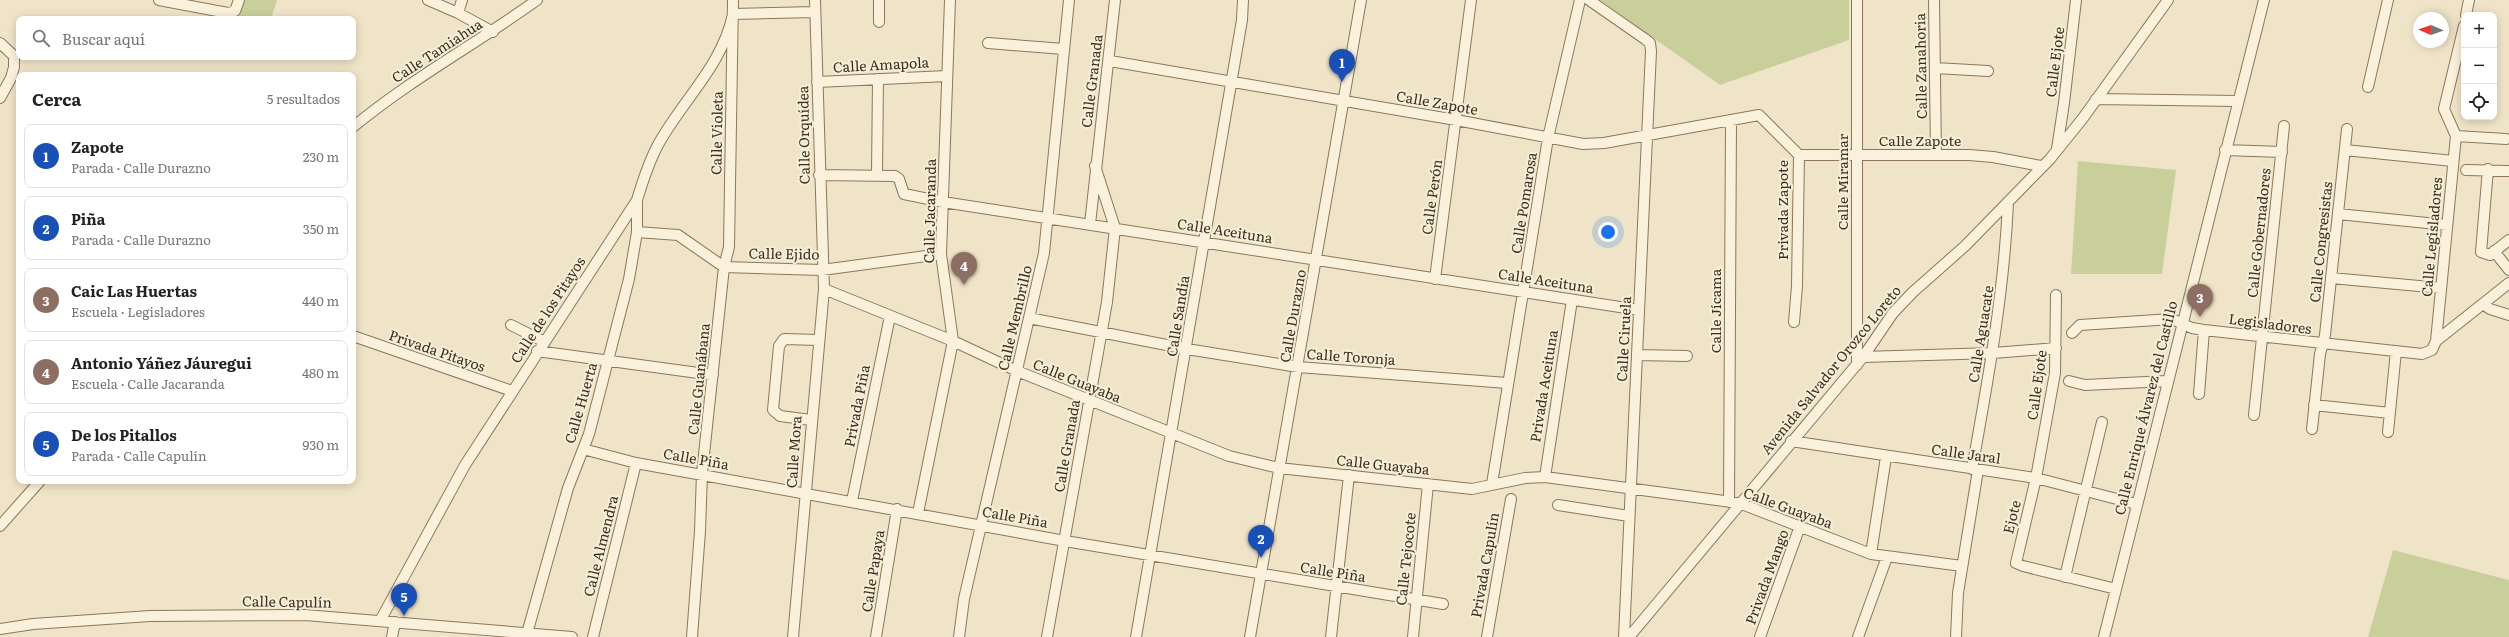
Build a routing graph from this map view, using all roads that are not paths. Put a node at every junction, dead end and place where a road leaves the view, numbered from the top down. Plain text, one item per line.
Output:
1 (159, 0) edge
2 (239, 0) edge
3 (428, 0) edge
4 (462, 0) edge
5 (536, 0) edge
6 (733, 0) edge
7 (815, 0) edge
8 (879, 0) edge
9 (950, 0) edge
10 (1069, 0) edge
11 (1116, 0) edge
12 (1243, 0) edge
13 (1361, 0) edge
14 (1471, 0) edge
15 (1580, 0) edge
16 (1590, 0) edge
17 (1857, 0) edge
18 (1934, 0) edge
19 (2076, 0) edge
20 (2168, 0) edge
21 (2264, 0) edge
22 (2388, 0) edge
23 (2469, 0) edge
24 (187, 2) edge
25 (815, 12) junction
26 (2467, 12) edge
27 (458, 13) junction
28 (733, 14) junction
29 (879, 22) dead end
30 (493, 32) junction
31 (2461, 38) edge
32 (0, 43) edge
33 (988, 43) dead end
34 (1064, 49) junction
35 (1110, 61) junction
36 (1935, 68) junction
37 (1988, 71) dead end
38 (947, 76) junction
39 (878, 79) junction
40 (817, 82) junction
41 (1231, 82) junction
42 (2368, 87) dead end
43 (0, 98) edge
44 (2096, 99) junction
45 (2237, 101) junction
46 (1343, 102) junction
47 (1759, 115) joint
48 (1456, 120) junction
49 (1731, 120) junction
50 (356, 125) edge
51 (2284, 126) dead end
52 (2347, 129) dead end
53 (1646, 135) junction
54 (2456, 136) junction
55 (1548, 138) junction
56 (2506, 139) dead end
57 (2056, 150) junction
58 (2225, 150) junction
59 (2345, 150) junction
60 (2282, 152) junction
61 (1799, 155) junction
62 (1857, 155) junction
63 (1936, 155) junction
64 (2453, 161) junction
65 (1095, 166) junction
66 (2041, 166) junction
67 (2488, 169) junction
68 (2466, 170) dead end
69 (2509, 171) edge
70 (878, 174) junction
71 (819, 175) junction
72 (637, 200) junction
73 (943, 202) junction
74 (2008, 203) junction
75 (2338, 214) junction
76 (1048, 218) junction
77 (1090, 224) junction
78 (2447, 224) junction
79 (1115, 228) junction
80 (637, 232) junction
81 (2509, 240) edge
82 (1204, 242) junction
83 (2494, 251) junction
84 (941, 254) junction
85 (1318, 259) junction
86 (724, 267) junction
87 (822, 270) junction
88 (2509, 270) edge
89 (2331, 278) junction
90 (1435, 279) junction
91 (2509, 283) edge
92 (2441, 288) junction
93 (824, 289) junction
94 (1524, 292) junction
95 (2056, 295) dead end
96 (1572, 300) junction
97 (2483, 304) junction
98 (1639, 310) junction
99 (2509, 315) edge
100 (890, 316) junction
101 (1029, 318) junction
102 (1794, 322) dead end
103 (2182, 323) junction
104 (511, 325) dead end
105 (2204, 330) junction
106 (1102, 333) junction
107 (2072, 333) dead end
108 (356, 337) edge
109 (2263, 337) junction
110 (819, 340) junction
111 (544, 341) junction
112 (953, 341) junction
113 (2436, 341) junction
114 (2323, 344) junction
115 (2056, 348) junction
116 (1187, 349) junction
117 (537, 351) junction
118 (2396, 351) junction
119 (1993, 354) junction
120 (1637, 355) junction
121 (1687, 356) dead end
122 (608, 360) junction
123 (1860, 361) junction
124 (1298, 367) junction
125 (1017, 372) junction
126 (713, 375) junction
127 (2069, 381) dead end
128 (2167, 381) junction
129 (1507, 382) junction
130 (512, 391) junction
131 (2199, 394) dead end
132 (1090, 401) junction
133 (2314, 405) junction
134 (2390, 413) junction
135 (2254, 415) dead end
136 (811, 420) junction
137 (2102, 422) dead end
138 (2312, 429) dead end
139 (2388, 432) dead end
140 (1171, 435) junction
141 (1790, 442) junction
142 (583, 449) junction
143 (1886, 457) junction
144 (636, 463) junction
145 (1279, 468) junction
146 (1975, 469) junction
147 (702, 473) junction
148 (1349, 476) junction
149 (1544, 477) junction
150 (2036, 478) junction
151 (37, 484) edge
152 (1428, 484) junction
153 (1492, 484) junction
154 (1630, 489) junction
155 (2086, 490) junction
156 (805, 492) junction
157 (1511, 498) dead end
158 (852, 501) junction
159 (1734, 503) junction
160 (2136, 504) junction
161 (1558, 505) dead end
162 (897, 509) junction
163 (918, 513) junction
164 (1629, 516) junction
165 (982, 525) junction
166 (0, 526) edge
167 (1800, 526) junction
168 (1065, 541) junction
169 (1871, 554) junction
170 (1151, 555) junction
171 (1887, 557) junction
172 (1962, 566) junction
173 (1261, 574) junction
174 (2065, 577) junction
175 (1336, 587) junction
176 (2116, 589) junction
177 (1415, 599) junction
178 (1443, 604) dead end
179 (380, 621) junction
180 (395, 622) junction
181 (0, 628) edge
182 (460, 632) edge
183 (526, 635) edge
184 (392, 637) edge
185 (572, 637) edge
186 (593, 637) edge
187 (692, 637) edge
188 (792, 637) edge
189 (876, 637) edge
190 (959, 637) edge
191 (1047, 637) edge
192 (1136, 637) edge
193 (1250, 637) edge
194 (1331, 637) edge
195 (1413, 637) edge
196 (1487, 637) edge
197 (1624, 637) edge
198 (1629, 637) edge
199 (1760, 637) edge
200 (1858, 637) edge
201 (1956, 637) edge
202 (2104, 637) edge

1 - 24 street
2 - 24 street
3 - 27 street
4 - 27 street
5 - 30 street, Calle Tamiahua
6 - 28 street, Calle Violeta
7 - 25 street, Calle Orquídea
8 - 29 street
9 - 38 street, Calle Jacaranda
10 - 34 street, Calle Membrillo
11 - 35 street, Calle Granada
12 - 41 street, Calle Sandía
13 - 46 street, Calle Durazno
14 - 48 street, Calle Perón
15 - 55 street, Calle Pomarosa
16 - 53 street, Calle Ciruela
17 - 62 street, Calle Miramar
18 - 36 street, Calle Zanahoria
19 - 57 street, Calle Ejote
20 - 44 street, Avenida Salvador Orozco Loreto
21 - 45 street, Calle Enrique Álvarez del Castillo
22 - 42 street
23 - 26 street
25 - 28 street
25 - 40 street, Calle Orquídea
27 - 30 street
28 - 72 street, Calle de los Pitayos
28 - 86 street, Calle Violeta
30 - 50 street, Calle Tamiahua
31 - 54 street
32 - 43 street
33 - 34 street
34 - 76 street, Calle Membrillo
35 - 41 street, Calle Zapote
35 - 65 street, Calle Granada
36 - 37 street
36 - 63 street, Calle Zanahoria
38 - 39 street, Calle Amapola
38 - 73 street, Calle Jacaranda
39 - 40 street, Calle Amapola
39 - 70 street
40 - 71 street, Calle Orquídea
41 - 46 street, Calle Zapote
41 - 82 street, Calle Sandía
44 - 45 street
44 - 57 street, Avenida Salvador Orozco Loreto
45 - 58 street, Calle Enrique Álvarez del Castillo
46 - 48 street, Calle Zapote
46 - 85 street, Calle Durazno
47 - 49 street, Calle Zapote
47 - 61 street, Privada Zapote
48 - 55 street, Calle Zapote
48 - 90 street, Calle Perón
49 - 53 street, Calle Zapote
49 - 159 street, Calle Jícama
51 - 60 street, Calle Gobernadores
52 - 59 street, Calle Congresistas
53 - 55 street, Calle Zapote
53 - 98 street, Calle Ciruela
54 - 56 street
54 - 64 street, Calle Legisladores
55 - 94 street, Calle Pomarosa
57 - 66 street, Avenida Salvador Orozco Loreto
58 - 60 street
58 - 103 street, Calle Enrique Álvarez del Castillo
59 - 64 street
59 - 75 street, Calle Congresistas
60 - 109 street, Calle Gobernadores
61 - 62 street, Calle Zapote
61 - 102 street, Privada Zapote
62 - 63 street, Calle Zapote
62 - 123 street, Calle Miramar
63 - 66 street, Calle Zapote
64 - 78 street, Calle Legisladores
65 - 77 street, Calle Granada
65 - 79 street, Calle Granada
66 - 74 street, Avenida Salvador Orozco Loreto
67 - 68 street
67 - 69 street
67 - 83 street
70 - 71 street, Calle Aceituna
70 - 73 street, Calle Aceituna
71 - 87 street, Calle Orquídea
72 - 80 street, Calle Huerta
72 - 111 street, Calle de los Pitayos
73 - 76 street, Calle Aceituna
73 - 84 street, Calle Jacaranda
74 - 119 street, Calle Aguacate
74 - 123 street, Avenida Salvador Orozco Loreto
75 - 78 street
75 - 89 street, Calle Congresistas
76 - 77 street, Calle Aceituna
76 - 101 street, Calle Membrillo
77 - 79 street, Calle Aceituna
78 - 92 street, Calle Legisladores
79 - 82 street, Calle Aceituna
79 - 106 street, Calle Granada
80 - 86 street
80 - 122 street, Calle Huerta
81 - 83 street
82 - 85 street, Calle Aceituna
82 - 116 street, Calle Sandía
83 - 88 street
84 - 87 street, Calle Ejido
84 - 112 street, Calle Jacaranda
85 - 90 street, Calle Aceituna
85 - 124 street, Calle Durazno
86 - 87 street, Calle Ejido
86 - 126 street, Calle Guanábana
87 - 93 street, Calle Mora
89 - 92 street
89 - 114 street, Calle Congresistas
90 - 94 street, Calle Aceituna
91 - 97 street
92 - 113 street, Calle Legisladores
93 - 100 street, Calle Guayaba
93 - 110 street, Calle Mora
94 - 96 street, Calle Aceituna
94 - 129 street, Calle Pomarosa
95 - 115 street, Calle Ejote
96 - 98 street, Calle Aceituna
96 - 149 street, Privada Aceituna
97 - 99 street
97 - 113 street
98 - 120 street, Calle Ciruela
100 - 112 street, Calle Guayaba
100 - 158 street, Privada Piña
101 - 106 street, Calle Toronja
101 - 125 street, Calle Membrillo
103 - 105 street, Legisladores
103 - 107 street, Legisladores
103 - 128 street, Calle Enrique Álvarez del Castillo
104 - 111 street
105 - 109 street, Legisladores
105 - 131 street
106 - 116 street, Calle Toronja
106 - 132 street, Calle Granada
108 - 130 street, Privada Pitayos
109 - 114 street, Legisladores
109 - 135 street, Calle Gobernadores
110 - 136 street, Calle Mora
110 - 136 street
111 - 117 street, Calle de los Pitayos
112 - 125 street, Calle Guayaba
112 - 163 street, Calle Jacaranda
113 - 118 street, Legisladores
114 - 118 street, Legisladores
114 - 133 street, Calle Congresistas
115 - 119 street
115 - 150 street, Calle Ejote
116 - 124 street, Calle Toronja
116 - 140 street, Calle Sandía
117 - 122 street
117 - 130 street, Calle de los Pitayos
118 - 134 street
119 - 123 street
119 - 146 street, Calle Aguacate
120 - 121 street
120 - 154 street, Calle Ciruela
122 - 126 street
122 - 142 street, Calle Huerta
123 - 141 street, Avenida Salvador Orozco Loreto
124 - 129 street, Calle Toronja
124 - 145 street, Calle Durazno
125 - 132 street, Calle Guayaba
125 - 165 street, Calle Membrillo
126 - 147 street, Calle Guanábana
127 - 128 street
128 - 160 street, Calle Enrique Álvarez del Castillo
129 - 153 street, Calle Pomarosa
130 - 179 street, Calle de los Pitayos
132 - 140 street, Calle Guayaba
132 - 168 street, Calle Granada
133 - 134 street
133 - 138 street, Calle Congresistas
134 - 139 street
136 - 156 street, Calle Mora
137 - 155 street
140 - 145 street, Calle Guayaba
140 - 170 street, Calle Sandía
141 - 143 street, Calle Jaral
141 - 159 street, Avenida Salvador Orozco Loreto
142 - 144 street, Calle Piña
142 - 183 street, Calle Huerta
143 - 146 street, Calle Jaral
143 - 169 street
144 - 147 street, Calle Piña
144 - 186 street, Calle Almendra
145 - 148 street, Calle Guayaba
145 - 173 street, Calle Durazno
146 - 150 street, Calle Jaral
146 - 172 street, Calle Aguacate
147 - 156 street, Calle Piña
147 - 187 street, Calle Guanábana
148 - 152 street, Calle Guayaba
148 - 175 street
149 - 153 street, Calle Guayaba
149 - 154 street, Calle Guayaba
150 - 155 street, Calle Jaral
150 - 174 street, Ejote
151 - 166 street
152 - 153 street, Calle Guayaba
152 - 177 street, Calle Tejocote
154 - 159 street, Calle Guayaba
154 - 164 street, Calle Ciruela
155 - 160 street, Calle Jaral
155 - 174 street
156 - 158 street, Calle Piña
156 - 188 street, Calle Mora
157 - 196 street, Privada Capulín
158 - 162 street, Calle Piña
159 - 167 street, Calle Guayaba
159 - 198 street, Avenida Salvador Orozco Loreto
160 - 176 street, Calle Enrique Álvarez del Castillo
161 - 164 street
162 - 163 street, Calle Piña
162 - 189 street, Calle Papaya
163 - 165 street, Calle Piña
164 - 197 street, Calle Ciruela
165 - 168 street, Calle Piña
165 - 190 street, Calle Membrillo
167 - 169 street, Calle Guayaba
167 - 199 street, Privada Mango
168 - 170 street, Calle Piña
168 - 191 street, Calle Granada
169 - 171 street, Calle Guayaba
170 - 173 street, Calle Piña
170 - 192 street, Calle Sandía
171 - 172 street, Calle Guayaba
171 - 200 street
172 - 201 street, Calle Aguacate
173 - 175 street, Calle Piña
173 - 193 street, Calle Durazno
174 - 176 street
175 - 177 street, Calle Piña
175 - 194 street
176 - 202 street, Calle Enrique Álvarez del Castillo
177 - 178 street, Calle Piña
177 - 195 street, Calle Tejocote
179 - 180 street, Calle Capulín
179 - 181 street, Calle Capulín
180 - 182 street, Calle Capulín
180 - 184 street
182 - 183 street, Calle Capulín
183 - 185 street, Calle Capulín

